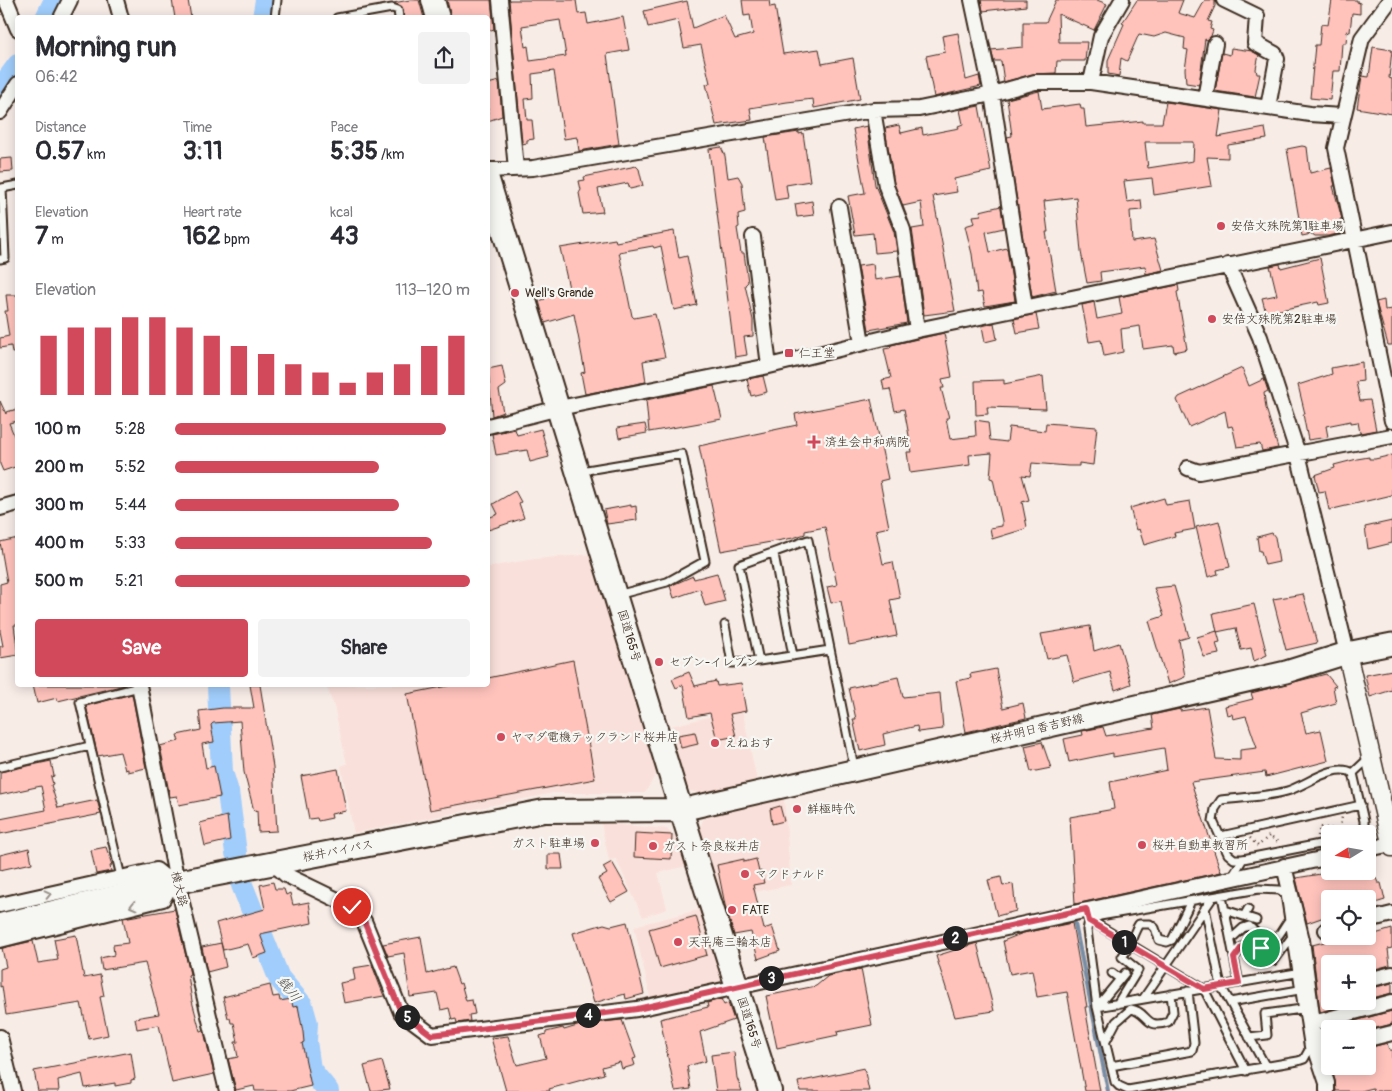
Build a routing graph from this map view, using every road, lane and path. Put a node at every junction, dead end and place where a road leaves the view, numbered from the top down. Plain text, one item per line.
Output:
1 (6, 0) edge
2 (70, 0) edge
3 (116, 0) edge
4 (276, 0) edge
5 (433, 0) edge
6 (500, 0) edge
7 (972, 0) edge
8 (1122, 0) edge
9 (1224, 0) edge
10 (1390, 0) edge
11 (62, 15) edge
12 (121, 15) edge
13 (275, 15) edge
14 (354, 15) edge
15 (399, 15) edge
16 (437, 15) edge
17 (15, 22) edge
18 (1215, 44) dead end
19 (1091, 82) junction
20 (15, 89) edge
21 (992, 94) junction
22 (1205, 98) junction
23 (1268, 107) junction
24 (873, 110) junction
25 (0, 112) edge
26 (1342, 116) junction
27 (516, 169) junction
28 (490, 170) edge
29 (15, 186) edge
30 (490, 186) edge
31 (1, 192) edge
32 (839, 207) dead end
33 (1392, 232) edge
34 (753, 237) dead end
35 (1356, 240) junction
36 (0, 259) edge
37 (1228, 265) junction
38 (1025, 307) junction
39 (916, 330) junction
40 (862, 343) junction
41 (770, 366) junction
42 (559, 408) junction
43 (1392, 421) edge
44 (490, 425) edge
45 (1392, 436) edge
46 (1298, 454) junction
47 (1188, 468) dead end
48 (578, 471) junction
49 (15, 504) edge
50 (0, 508) edge
51 (774, 554) junction
52 (617, 595) junction
53 (725, 625) dead end
54 (1392, 644) edge
55 (830, 650) junction
56 (1347, 652) junction
57 (794, 656) junction
58 (759, 661) junction
59 (135, 687) edge
60 (139, 687) edge
61 (90, 746) junction
62 (1371, 756) junction
63 (0, 767) edge
64 (854, 770) junction
65 (1353, 773) junction
66 (1361, 805) junction
67 (1343, 809) junction
68 (681, 810) junction
69 (1364, 825) edge
70 (1244, 831) junction
71 (1221, 836) junction
72 (1321, 844) edge
73 (1316, 845) junction
74 (1392, 845) edge
75 (1376, 848) edge
76 (1280, 852) junction
77 (1321, 858) edge
78 (1243, 859) junction
79 (273, 864) junction
80 (1284, 866) junction
81 (1232, 877) junction
82 (122, 878) junction
83 (175, 883) junction
84 (1222, 896) junction
85 (1212, 897) junction
86 (1191, 901) junction
87 (0, 905) edge
88 (1204, 908) junction
89 (1248, 908) dead end
90 (1225, 910) junction
91 (1392, 914) edge
92 (1087, 915) junction
93 (1244, 916) junction
94 (1376, 918) edge
95 (1256, 920) dead end
96 (1289, 920) junction
97 (0, 925) edge
98 (1291, 938) junction
99 (1231, 939) junction
100 (0, 940) edge
101 (1131, 946) junction
102 (1234, 958) junction
103 (1164, 966) junction
104 (1112, 973) dead end
105 (1296, 973) junction
106 (1392, 974) edge
107 (1376, 978) edge
108 (1239, 983) junction
109 (737, 986) junction
110 (1221, 986) junction
111 (1204, 989) junction
112 (1299, 990) junction
113 (1188, 991) junction
114 (1171, 994) junction
115 (1143, 999) junction
116 (1230, 1002) junction
117 (1392, 1002) edge
118 (1117, 1004) junction
119 (1098, 1007) junction
120 (1302, 1009) junction
121 (1313, 1023) junction
122 (1392, 1033) edge
123 (1249, 1037) junction
124 (1376, 1037) edge
125 (0, 1038) edge
126 (1106, 1041) junction
127 (1321, 1043) edge
128 (1112, 1066) junction
129 (1266, 1067) junction
130 (1246, 1071) junction
131 (1326, 1075) edge
132 (13, 1091) edge
133 (227, 1091) edge
134 (770, 1091) edge
135 (1327, 1091) edge

1 - 17 street
2 - 11 street
3 - 12 street
4 - 13 lane
5 - 16 highway
6 - 27 street
7 - 21 street
8 - 19 street
9 - 23 street
10 - 26 street
14 - 15 lane
18 - 22 street
19 - 21 street
19 - 22 street
20 - 25 street
21 - 24 street
21 - 38 street
22 - 23 street
23 - 26 street
24 - 27 street
24 - 39 street
26 - 35 street
27 - 28 street
29 - 31 lane
30 - 42 highway, 国道165号
31 - 36 lane
32 - 40 street
33 - 35 street
34 - 41 street
35 - 37 street
35 - 43 street
37 - 38 street
37 - 46 street
38 - 39 street
39 - 40 street
40 - 41 street
41 - 42 street
42 - 44 street
42 - 48 highway, 国道165号
45 - 46 street
46 - 47 street
46 - 56 street
48 - 52 highway, 国道165号
48 - 52 lane
49 - 50 street
51 - 55 lane
51 - 57 lane
51 - 58 lane
52 - 68 highway, 国道165号
53 - 58 lane
54 - 56 main road, 桜井明日香吉野線
55 - 57 lane
55 - 64 lane
56 - 62 street
56 - 64 main road, 桜井明日香吉野線
57 - 58 lane
59 - 61 lane
60 - 83 street, 横大路
61 - 63 lane
61 - 82 lane
62 - 65 lane
62 - 74 street
64 - 68 main road, 桜井明日香吉野線
65 - 66 lane
65 - 71 lane
66 - 67 lane
66 - 69 lane
67 - 70 lane
67 - 73 path
68 - 79 highway, 桜井バイパス
68 - 109 highway, 国道165号
70 - 71 lane
70 - 76 path
71 - 78 lane
72 - 73 lane
73 - 76 lane
74 - 75 street
76 - 78 lane
77 - 80 street
78 - 81 lane
79 - 83 highway, 桜井バイパス
79 - 109 street
80 - 81 street
80 - 121 street
81 - 92 street
82 - 83 street
87 -> 82 street
83 - 97 highway, 桜井バイパス
83 -> 100 street
83 - 133 street, 横大路
84 - 85 lane
84 - 90 lane
84 - 96 lane
85 - 86 lane
85 - 88 lane
86 - 92 lane
86 - 101 lane
88 - 103 lane
88 - 110 lane
89 - 93 lane
90 - 93 lane
90 - 99 lane
91 - 94 street
92 - 101 lane
92 - 109 street
92 - 119 lane
93 - 95 lane
96 - 98 lane
96 - 99 lane
98 - 102 lane
98 - 105 lane
99 - 102 lane
101 - 103 lane
101 - 118 lane
102 - 108 lane
103 - 111 lane
103 - 115 lane
104 - 119 lane
105 - 108 lane
105 - 112 lane
106 - 107 street
108 - 110 lane
109 - 134 highway, 国道165号
110 - 111 lane
110 - 116 lane
111 - 113 lane
111 - 130 lane
112 - 116 lane
112 - 120 lane
113 - 114 lane
113 - 128 lane
114 - 115 lane
114 - 126 lane
115 - 118 lane
116 - 123 lane
117 - 121 street
118 - 119 lane
119 - 126 lane
120 - 123 lane
120 - 129 lane
121 - 127 street
122 - 124 street
123 - 129 lane
125 - 132 street
126 - 128 lane
128 - 130 lane
129 - 130 lane
131 - 135 street

